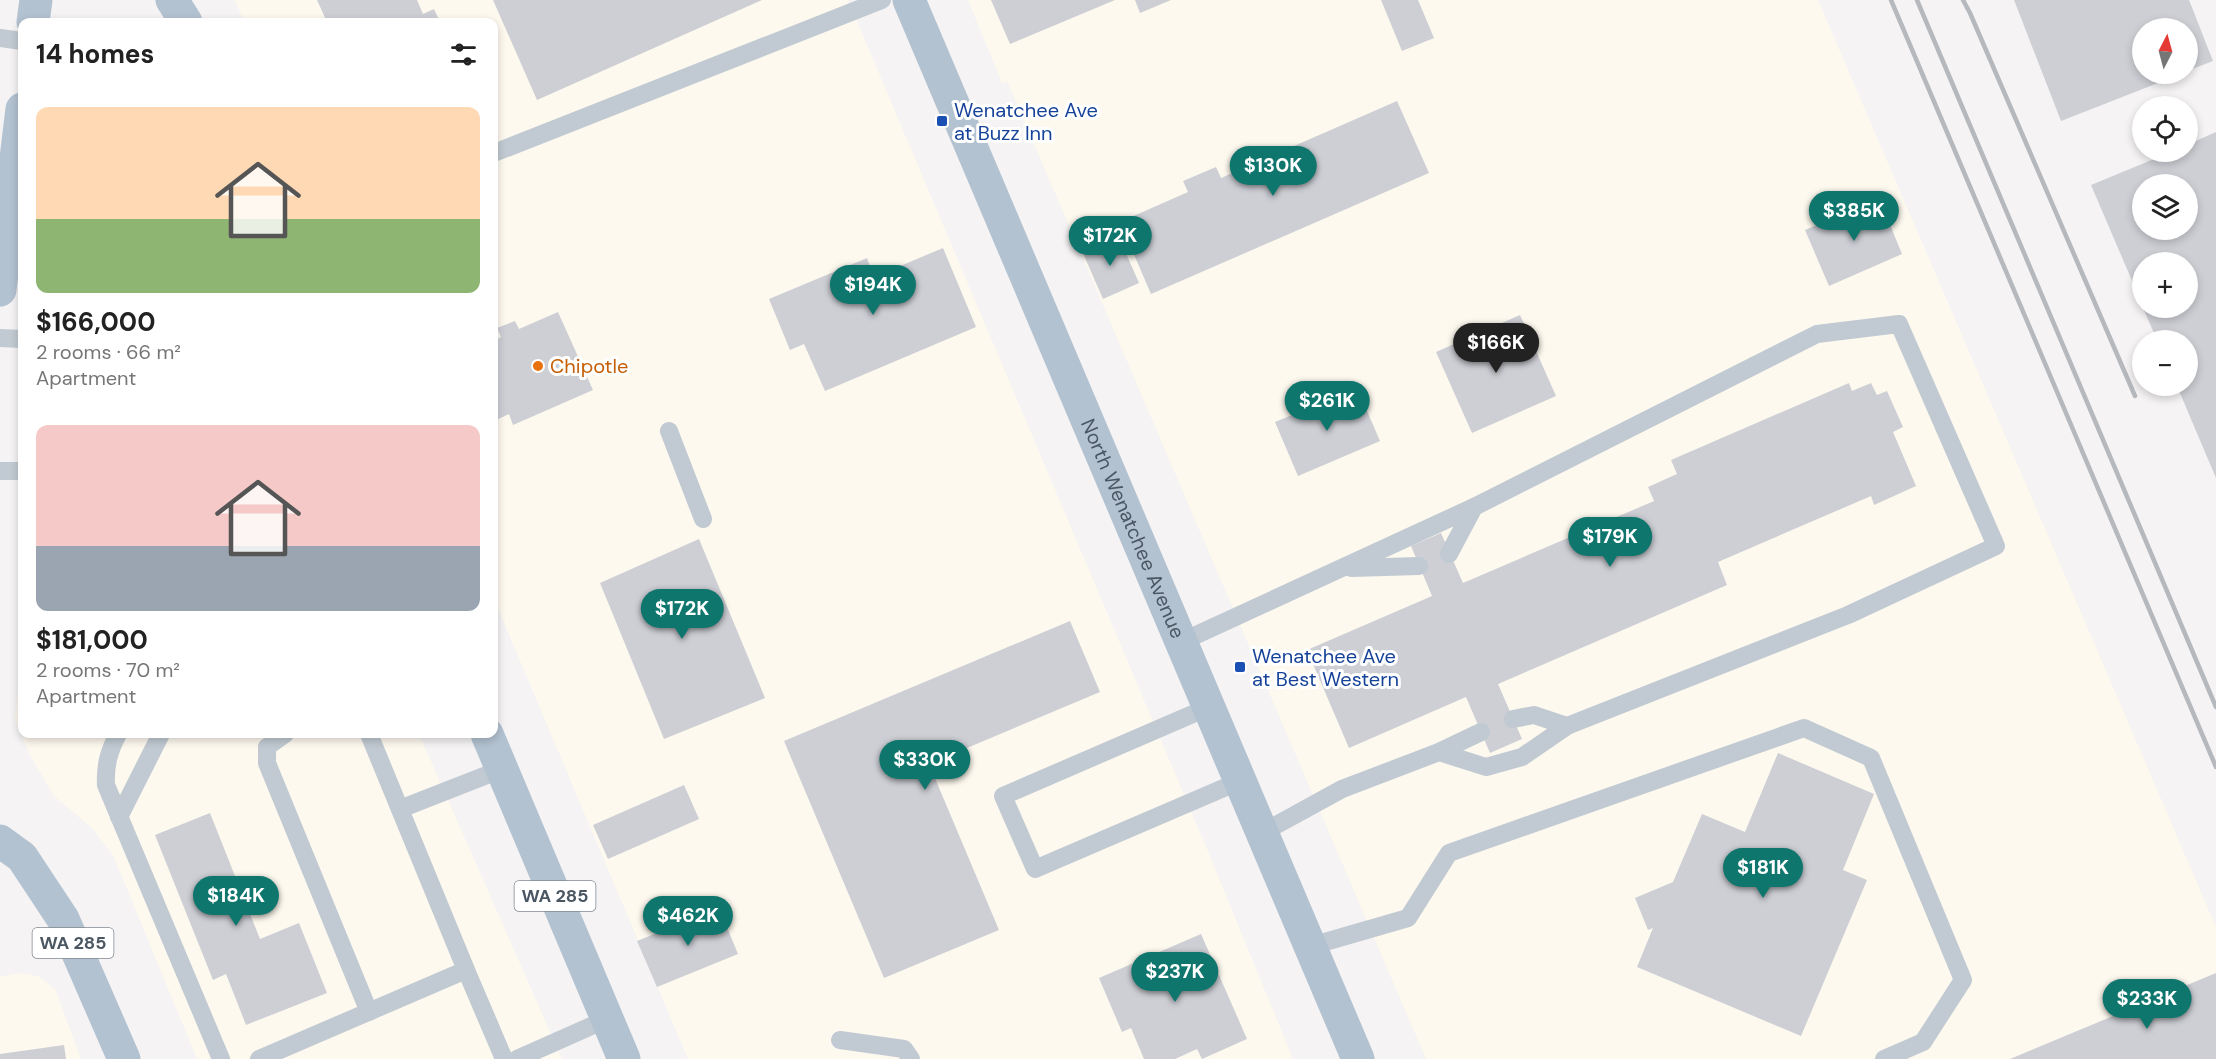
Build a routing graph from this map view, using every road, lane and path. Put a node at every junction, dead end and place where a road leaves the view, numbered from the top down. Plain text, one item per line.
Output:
1 (36, 0) edge
2 (172, 0) edge
3 (882, 0) edge
4 (909, 0) edge
5 (34, 18) edge
6 (183, 18) edge
7 (0, 39) edge
8 (18, 41) edge
9 (18, 141) edge
10 (498, 151) edge
11 (0, 285) edge
12 (0, 338) edge
13 (18, 339) edge
14 (669, 431) dead end
15 (0, 471) edge
16 (18, 471) edge
17 (1474, 507) junction
18 (703, 519) dead end
19 (1449, 554) dead end
20 (1419, 566) dead end
21 (1343, 568) junction
22 (1181, 642) junction
23 (1209, 707) junction
24 (1513, 719) dead end
25 (1567, 726) junction
26 (1481, 732) dead end
27 (116, 738) edge
28 (159, 738) edge
29 (279, 738) edge
30 (371, 738) edge
31 (489, 738) edge
32 (1438, 752) junction
33 (502, 769) junction
34 (1240, 781) junction
35 (400, 809) junction
36 (120, 817) junction
37 (1262, 833) junction
38 (0, 841) edge
39 (1311, 946) junction
40 (466, 970) junction
41 (369, 1012) junction
42 (607, 1019) junction
43 (840, 1040) dead end
44 (124, 1059) edge
45 (221, 1059) edge
46 (259, 1059) edge
47 (504, 1059) edge
48 (517, 1059) edge
49 (624, 1059) edge
50 (911, 1059) edge
51 (1358, 1059) edge
52 (1884, 1059) edge

1 - 5 main road
2 - 6 main road
3 - 10 lane
4 - 22 main road, North Wenatchee Avenue
7 - 8 lane
9 - 11 main road
12 - 13 lane
14 - 18 lane
15 - 16 lane
17 - 19 lane
17 - 21 lane
17 - 25 lane
20 - 21 lane
21 - 22 lane
22 - 23 main road, North Wenatchee Avenue
23 - 34 main road, North Wenatchee Avenue
23 - 34 lane
24 - 25 lane
25 - 32 lane
26 - 32 lane
27 - 36 lane
28 - 36 lane
29 - 41 lane
30 - 35 lane
31 - 33 main road, WA 285
32 - 37 lane
33 - 35 lane
33 - 42 main road, WA 285
34 - 37 main road, North Wenatchee Avenue
35 - 40 lane
36 - 45 lane
37 - 39 main road, North Wenatchee Avenue
38 - 44 main road, WA 285
39 - 51 main road, North Wenatchee Avenue
39 - 52 lane
40 - 41 lane
40 - 47 lane
41 - 46 lane
42 - 48 lane
42 - 49 main road, WA 285
43 - 50 lane

